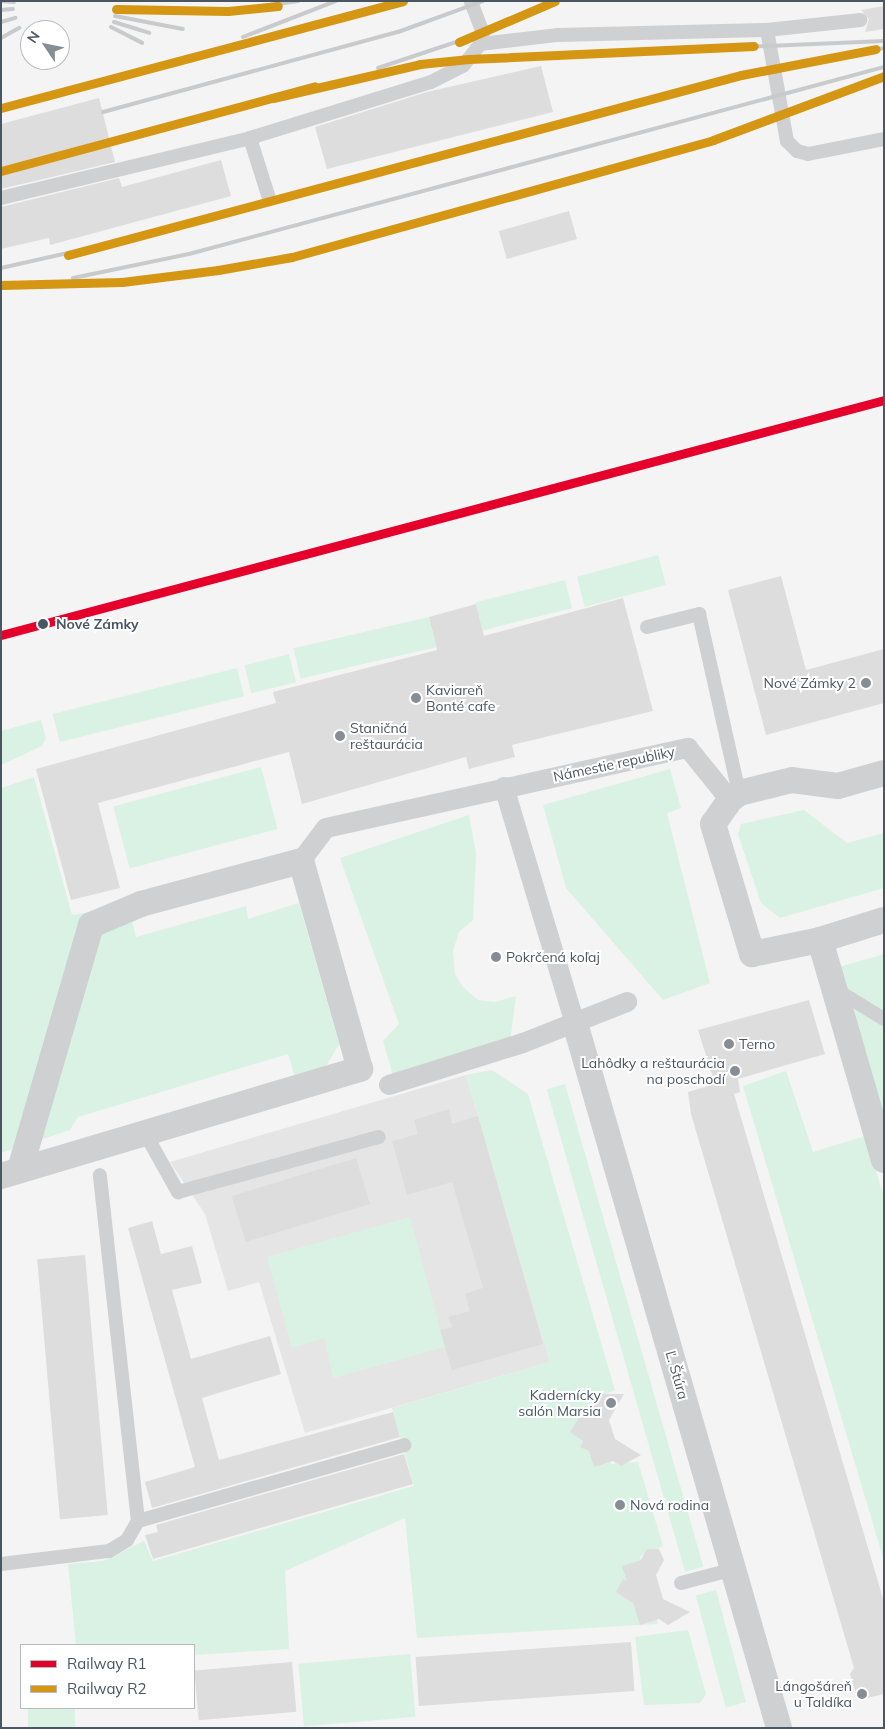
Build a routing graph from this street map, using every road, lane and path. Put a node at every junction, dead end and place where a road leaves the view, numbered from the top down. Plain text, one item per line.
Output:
1 (471, 1) edge
2 (860, 20) dead end
3 (767, 30) junction
4 (480, 44) junction
5 (250, 138) junction
6 (884, 140) edge
7 (268, 195) dead end
8 (1, 198) edge
9 (647, 627) dead end
10 (884, 773) edge
11 (504, 787) junction
12 (734, 796) junction
13 (300, 861) junction
14 (884, 920) edge
15 (820, 940) junction
16 (832, 988) junction
17 (627, 1002) dead end
18 (884, 1019) edge
19 (575, 1023) junction
20 (389, 1086) dead end
21 (144, 1133) junction
22 (379, 1137) dead end
23 (884, 1160) edge
24 (11, 1173) edge
25 (100, 1175) dead end
26 (404, 1445) dead end
27 (138, 1521) junction
28 (1, 1564) edge
29 (734, 1570) junction
30 (682, 1583) dead end
31 (779, 1728) edge

1 - 4 lane
2 - 3 lane
3 - 4 lane
3 - 6 lane
4 - 5 lane
5 - 7 lane
5 - 8 lane
9 - 12 lane
10 - 12 street
11 - 12 street, Námestie republiky
11 - 13 street, Námestie republiky
11 - 19 street
12 - 15 street
13 - 21 street
13 - 24 street
14 - 15 street
15 - 16 street
16 - 18 lane
16 - 23 street
17 - 19 street
19 - 20 street
19 - 29 street, Ľ. Štúra
21 - 22 lane
21 - 24 street
25 - 27 lane
26 - 27 lane
27 - 28 lane
29 - 30 lane
29 - 31 street, Ľ. Štúra

